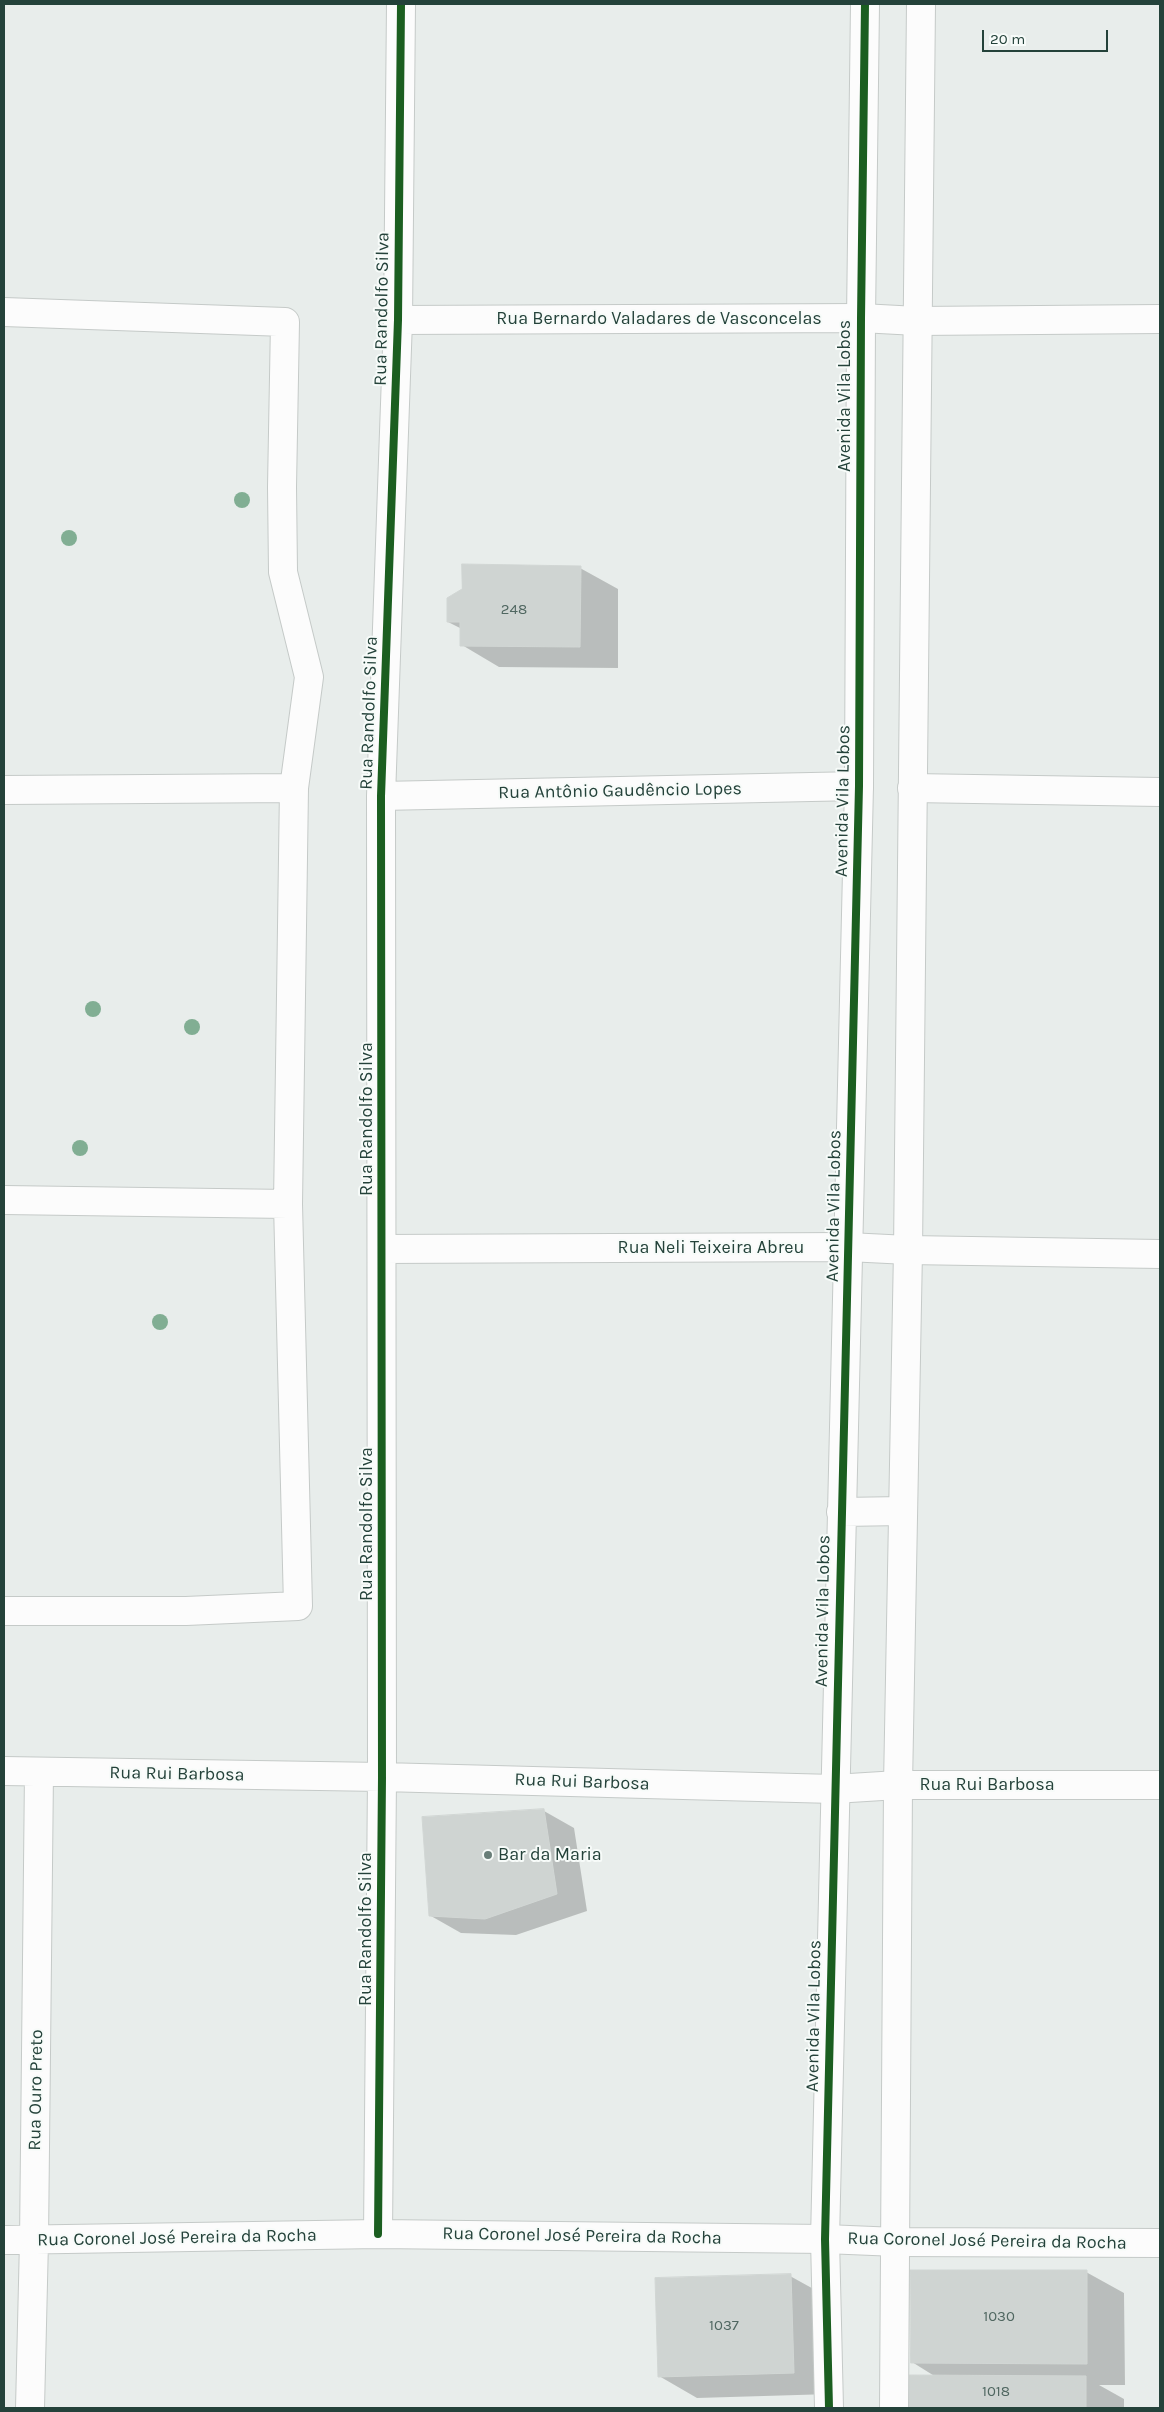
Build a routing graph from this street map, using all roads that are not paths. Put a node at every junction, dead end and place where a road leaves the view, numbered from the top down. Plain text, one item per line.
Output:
1 (401, 4) edge
2 (866, 4) edge
3 (921, 4) edge
4 (4, 312) edge
5 (861, 318) junction
6 (1160, 319) edge
7 (398, 320) junction
8 (917, 320) junction
9 (859, 786) junction
10 (294, 788) junction
11 (912, 788) junction
12 (4, 790) edge
13 (1160, 792) edge
14 (381, 796) junction
15 (4, 1200) edge
16 (288, 1204) junction
17 (848, 1247) junction
18 (382, 1249) junction
19 (908, 1250) junction
20 (1160, 1254) edge
21 (903, 1511) junction
22 (840, 1512) junction
23 (4, 1611) edge
24 (4, 1771) edge
25 (39, 1772) junction
26 (382, 1777) junction
27 (1160, 1784) edge
28 (898, 1785) junction
29 (834, 1789) junction
30 (378, 2234) junction
31 (824, 2239) junction
32 (4, 2240) edge
33 (34, 2241) junction
34 (897, 2242) junction
35 (1160, 2243) edge
36 (30, 2408) edge
37 (829, 2408) edge
38 (894, 2408) edge

1 - 7 street, Rua Randolfo Silva
2 - 5 street, Avenida Vila Lobos
3 - 8 street
4 - 10 street
5 - 7 street, Rua Bernardo Valadares de Vasconcelas
5 - 8 street, Rua Bernardo Valadares de Vasconcelas
5 - 9 street, Avenida Vila Lobos
6 - 8 street, Rua Bernardo Valadares de Vasconcelas
7 - 14 street, Rua Randolfo Silva
8 - 11 street
9 - 14 street, Rua Antônio Gaudêncio Lopes
9 - 17 street, Avenida Vila Lobos
10 - 12 street
10 - 16 street
11 - 13 street
11 - 19 street
14 - 18 street, Rua Randolfo Silva
15 - 16 street
16 - 23 street
17 - 18 street, Rua Neli Teixeira Abreu
17 - 19 street, Rua Neli Teixeira Abreu
17 - 22 street, Avenida Vila Lobos
18 - 26 street, Rua Randolfo Silva
19 - 20 street, Rua Neli Teixeira Abreu
19 - 21 street
21 - 22 street
21 - 28 street
22 - 29 street, Avenida Vila Lobos
24 - 25 street, Rua Rui Barbosa
25 - 26 street, Rua Rui Barbosa
25 - 33 street, Rua Ouro Preto
26 - 29 street, Rua Rui Barbosa
26 - 30 street, Rua Randolfo Silva
27 - 28 street, Rua Rui Barbosa
28 - 29 street, Rua Rui Barbosa
28 - 34 street
29 - 31 street, Avenida Vila Lobos
30 - 31 street, Rua Coronel José Pereira da Rocha
30 - 33 street, Rua Coronel José Pereira da Rocha
31 - 34 street, Rua Coronel José Pereira da Rocha
31 - 37 street, Avenida Vila Lobos
32 - 33 street, Rua Coronel José Pereira da Rocha
33 - 36 street, Rua Ouro Preto
34 - 35 street, Rua Coronel José Pereira da Rocha
34 - 38 street

